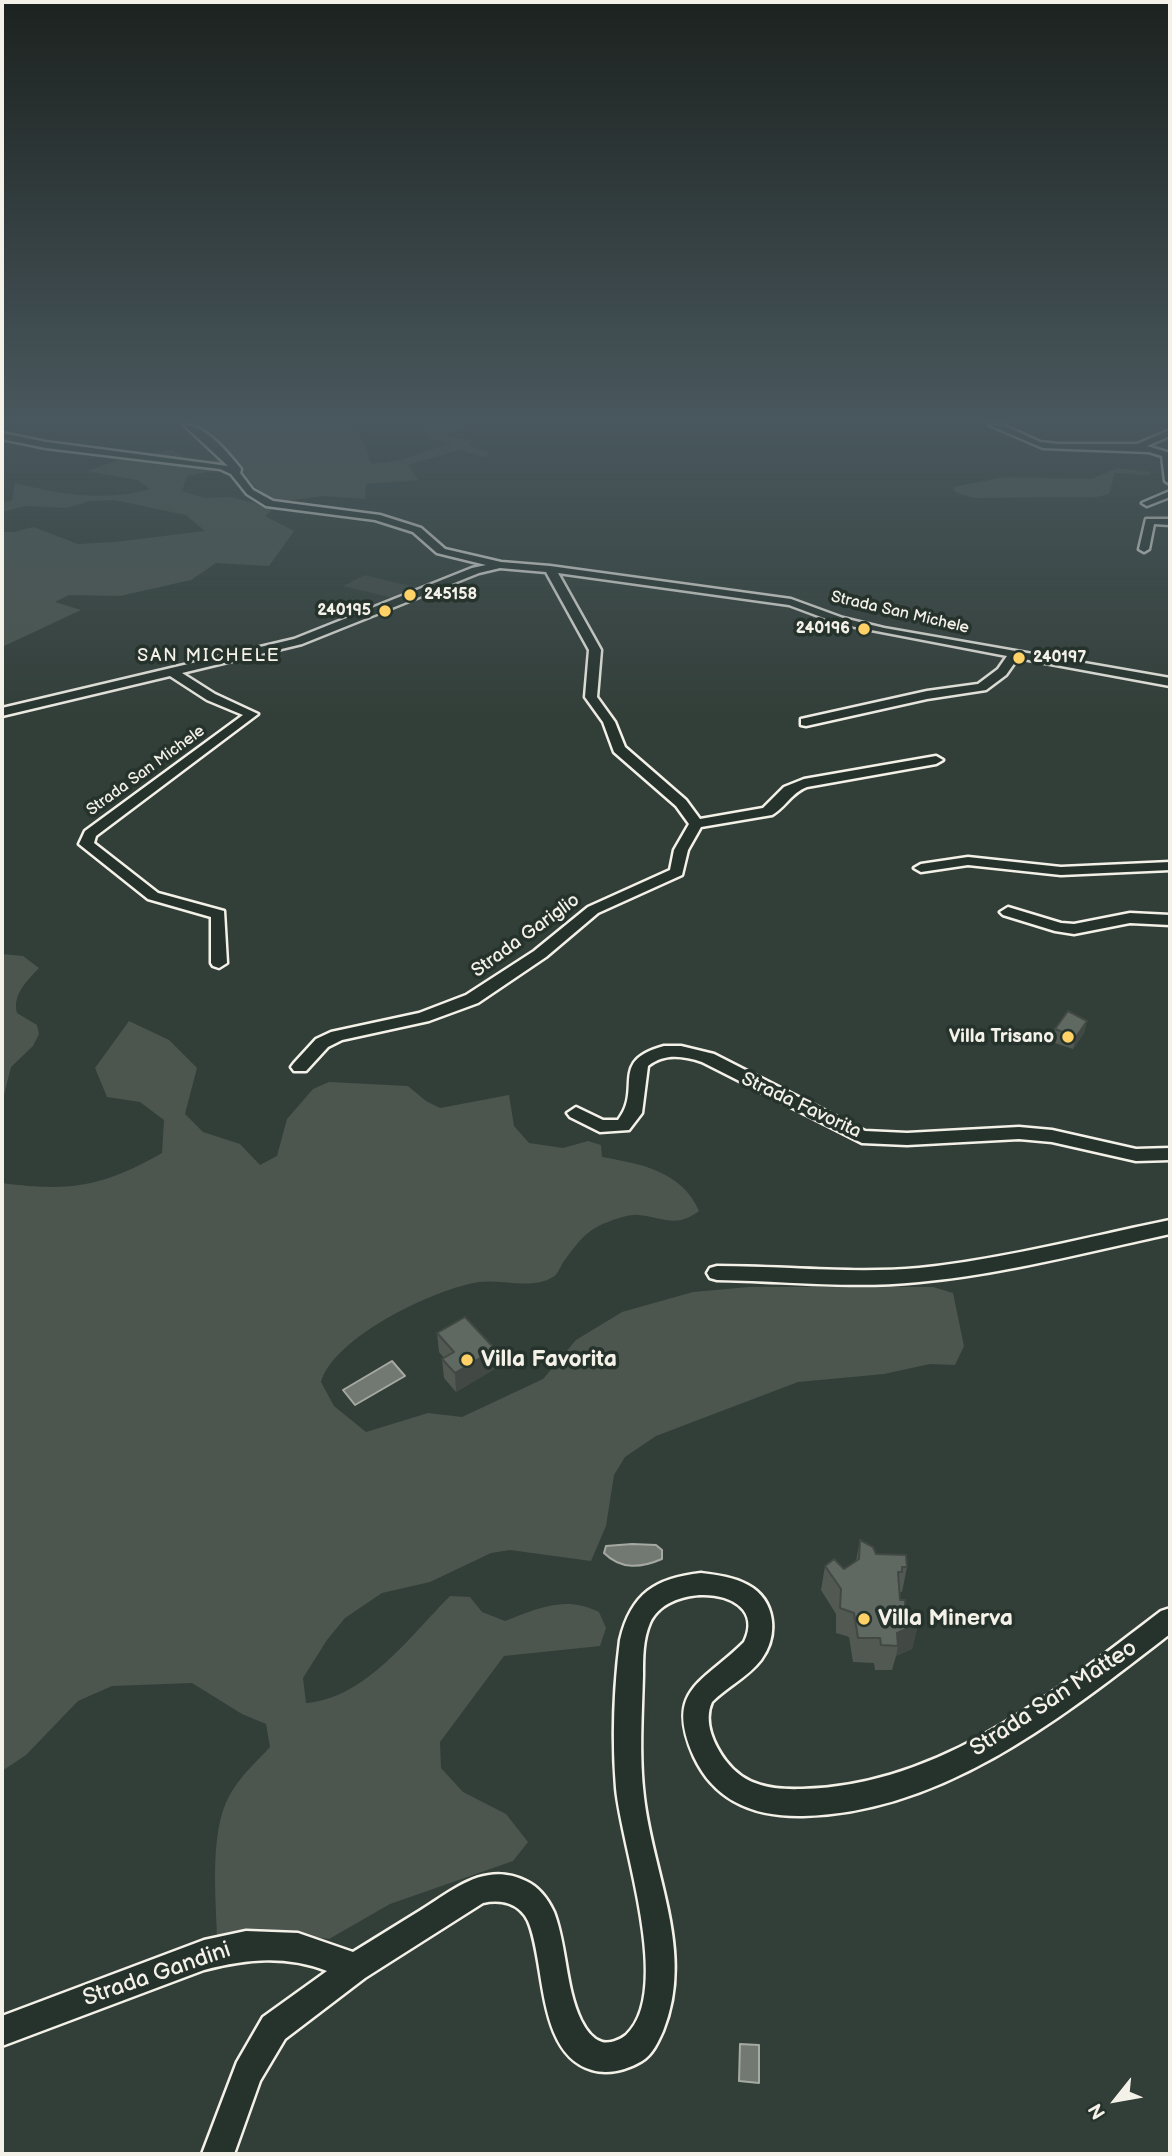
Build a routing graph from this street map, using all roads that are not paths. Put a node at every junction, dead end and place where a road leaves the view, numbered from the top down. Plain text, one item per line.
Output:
1 (403, 526) edge
2 (1149, 526) edge
3 (1144, 550) dead end
4 (500, 565) junction
5 (550, 569) junction
6 (1014, 655) junction
7 (170, 671) junction
8 (1170, 682) edge
9 (2, 712) edge
10 (806, 722) dead end
11 (936, 760) dead end
12 (696, 824) junction
13 (1170, 854) edge
14 (1170, 866) edge
15 (921, 868) dead end
16 (1108, 870) junction
17 (1008, 912) dead end
18 (1170, 920) edge
19 (219, 963) dead end
20 (300, 1067) dead end
21 (576, 1113) dead end
22 (1170, 1154) edge
23 (1170, 1227) edge
24 (717, 1273) dead end
25 (1170, 1619) edge
26 (355, 1968) junction
27 (2, 2031) edge
28 (218, 2154) edge

1 - 4 street
2 - 3 street
4 - 5 street, Strada San Michele
4 - 7 street, Strada San Michele
5 - 6 street, Strada San Michele
5 - 12 street
6 - 8 street, Strada San Michele
6 - 10 street
7 - 9 street, Strada San Michele
7 - 19 street, Strada San Michele
11 - 12 street
12 - 20 street, Strada Gariglio
13 - 16 street
14 - 16 street
15 - 16 street
17 - 18 street
21 - 22 street, Strada Favorita
23 - 24 street
25 - 26 street, Strada San Matteo
26 - 27 street, Strada Gandini
26 - 28 street

